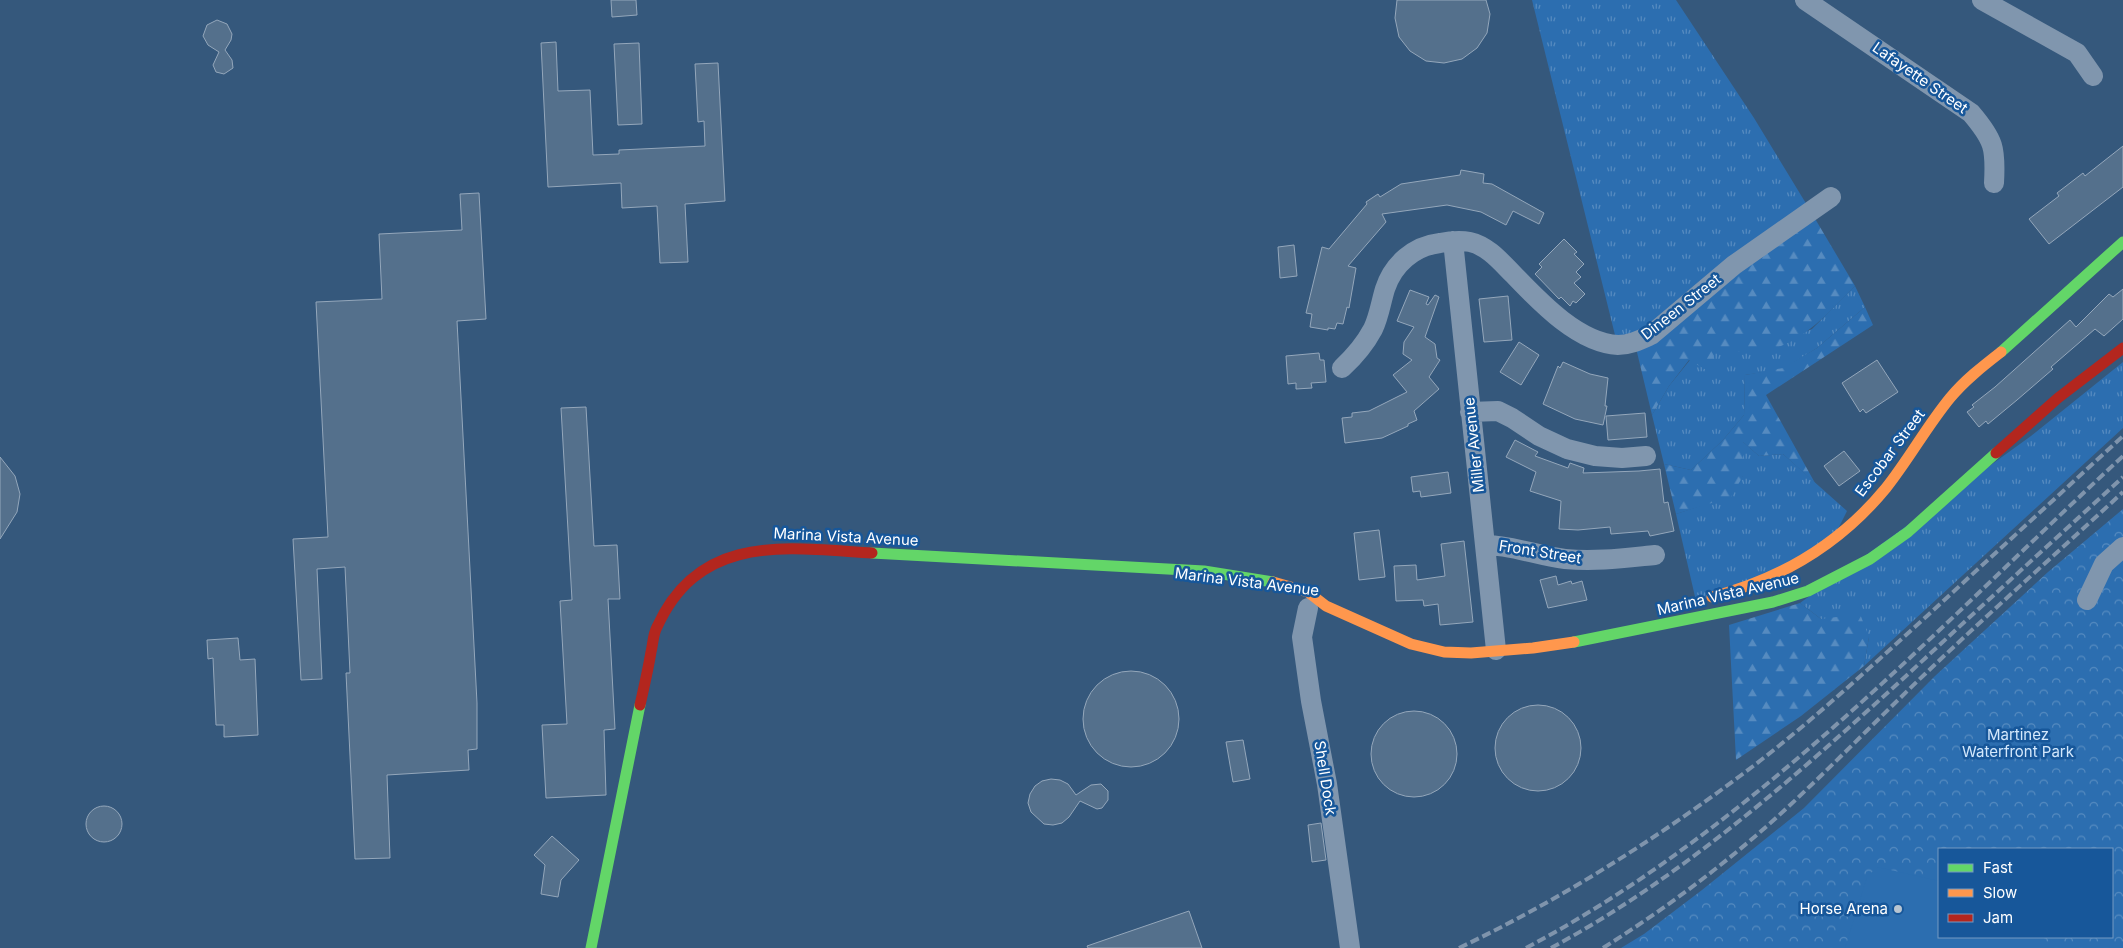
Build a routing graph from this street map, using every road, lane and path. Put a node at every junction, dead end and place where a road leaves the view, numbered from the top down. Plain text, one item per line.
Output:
1 (1806, 0) edge
2 (1982, 0) edge
3 (2093, 76) dead end
4 (1994, 183) dead end
5 (1832, 197) dead end
6 (1453, 241) junction
7 (2123, 242) edge
8 (2123, 348) edge
9 (1342, 368) dead end
10 (1470, 412) junction
11 (1646, 456) dead end
12 (1885, 490) junction
13 (1857, 537) dead end
14 (1484, 545) junction
15 (2123, 547) edge
16 (1655, 555) dead end
17 (2087, 600) dead end
18 (1696, 601) dead end
19 (1312, 607) junction
20 (1539, 635) dead end
21 (1496, 650) junction
22 (591, 948) edge
23 (1350, 948) edge

1 - 4 street, Lafayette Street
2 - 3 street
5 - 6 street, Dineen Street
6 - 9 street, Dineen Street
6 - 10 street, Miller Avenue
7 - 12 main road, Escobar Street
8 - 21 main road, Marina Vista Avenue
10 - 11 street
10 - 14 street, Miller Avenue
12 - 13 main road
12 - 18 main road, Escobar Street
14 - 16 street, Front Street
14 - 21 street, Miller Avenue
15 - 17 street
19 - 21 main road, Marina Vista Avenue
19 - 22 main road, Marina Vista Avenue
19 - 23 street, Shell Dock
20 - 21 main road

